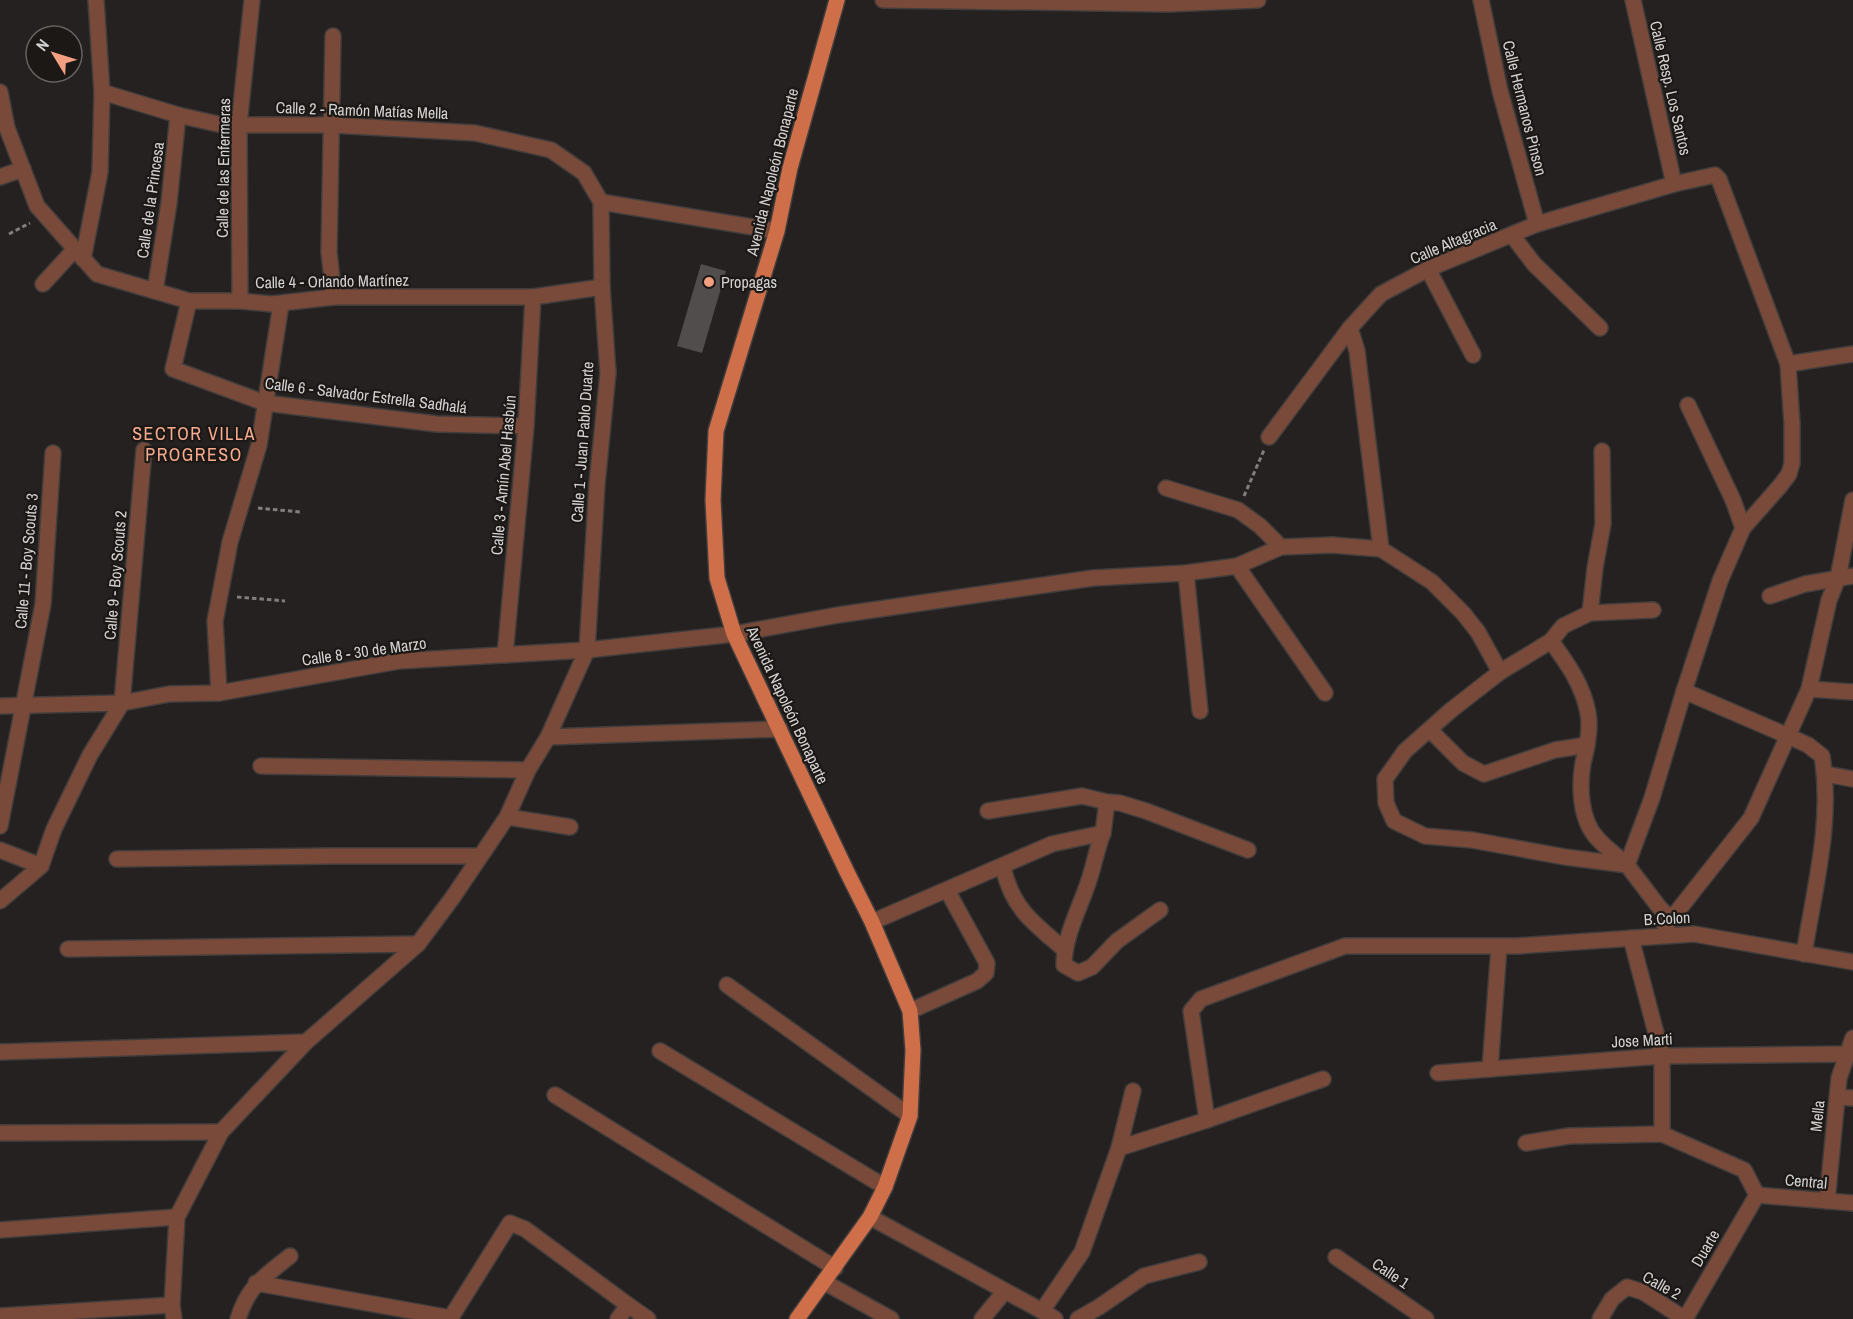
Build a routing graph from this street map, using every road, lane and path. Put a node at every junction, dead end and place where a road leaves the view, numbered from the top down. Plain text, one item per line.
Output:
1 (96, 0) edge
2 (252, 0) edge
3 (837, 0) edge
4 (883, 0) edge
5 (1258, 0) edge
6 (1481, 0) edge
7 (1633, 0) edge
8 (333, 36) dead end
9 (0, 92) edge
10 (102, 92) junction
11 (178, 115) junction
12 (239, 125) junction
13 (332, 125) junction
14 (23, 169) junction
15 (0, 177) edge
16 (1674, 184) junction
17 (600, 201) junction
18 (45, 215) junction
19 (1537, 224) junction
20 (777, 231) junction
21 (9, 234) dead end
22 (1512, 235) junction
23 (79, 254) junction
24 (1428, 269) junction
25 (43, 284) dead end
26 (602, 287) junction
27 (155, 291) junction
28 (334, 297) junction
29 (533, 297) junction
30 (189, 301) junction
31 (240, 301) junction
32 (281, 304) junction
33 (1350, 328) junction
34 (1599, 328) dead end
35 (1853, 354) edge
36 (1473, 355) dead end
37 (1788, 364) junction
38 (265, 403) junction
39 (1688, 405) dead end
40 (525, 426) junction
41 (1269, 437) joint
42 (144, 450) dead end
43 (1602, 451) dead end
44 (53, 453) dead end
45 (1166, 488) dead end
46 (1853, 500) edge
47 (241, 506) junction
48 (1238, 510) junction
49 (300, 512) dead end
50 (1743, 528) junction
51 (1281, 547) junction
52 (1381, 549) junction
53 (1237, 566) junction
54 (1186, 573) junction
55 (1846, 577) edge
56 (220, 595) junction
57 (1770, 596) dead end
58 (285, 601) dead end
59 (1653, 610) dead end
60 (1590, 613) junction
61 (734, 634) junction
62 (1551, 641) junction
63 (587, 650) junction
64 (505, 655) junction
65 (1500, 672) junction
66 (1809, 689) junction
67 (1684, 691) junction
68 (1853, 692) edge
69 (219, 693) junction
70 (1325, 693) dead end
71 (122, 703) junction
72 (0, 706) edge
73 (24, 706) junction
74 (1200, 711) dead end
75 (780, 729) junction
76 (1430, 730) junction
77 (1788, 735) junction
78 (548, 737) junction
79 (1587, 745) junction
80 (261, 766) dead end
81 (528, 770) junction
82 (1825, 774) junction
83 (1853, 779) edge
84 (1107, 802) junction
85 (988, 811) dead end
86 (507, 817) junction
87 (0, 826) edge
88 (570, 827) dead end
89 (1103, 833) junction
90 (0, 849) edge
91 (1248, 850) dead end
92 (480, 856) junction
93 (117, 859) dead end
94 (1627, 865) junction
95 (41, 866) junction
96 (1003, 867) junction
97 (948, 890) junction
98 (0, 901) edge
99 (1160, 910) dead end
100 (1671, 919) junction
101 (872, 922) junction
102 (1658, 936) junction
103 (1630, 938) junction
104 (418, 944) junction
105 (1499, 946) junction
106 (68, 949) dead end
107 (1064, 949) junction
108 (1804, 954) junction
109 (1853, 962) edge
110 (728, 985) dead end
111 (910, 1011) junction
112 (1853, 1038) edge
113 (306, 1042) junction
114 (660, 1051) dead end
115 (0, 1052) edge
116 (1848, 1054) junction
117 (1662, 1056) junction
118 (1490, 1069) junction
119 (1438, 1073) dead end
120 (1323, 1078) dead end
121 (1132, 1091) dead end
122 (555, 1095) dead end
123 (1845, 1098) edge
124 (910, 1116) junction
125 (1207, 1120) junction
126 (221, 1132) junction
127 (0, 1133) edge
128 (1662, 1134) junction
129 (1526, 1143) dead end
130 (1119, 1148) junction
131 (885, 1187) junction
132 (1757, 1195) junction
133 (1827, 1201) junction
134 (1853, 1203) edge
135 (870, 1216) junction
136 (177, 1217) junction
137 (0, 1230) edge
138 (290, 1256) dead end
139 (1336, 1257) dead end
140 (1199, 1262) dead end
141 (835, 1268) junction
142 (825, 1281) junction
143 (256, 1283) junction
144 (1005, 1291) junction
145 (628, 1305) junction
146 (173, 1312) edge
147 (1048, 1315) edge
148 (0, 1317) edge
149 (450, 1318) edge
150 (238, 1319) edge
151 (618, 1319) edge
152 (648, 1319) edge
153 (797, 1319) edge
154 (891, 1319) edge
155 (982, 1319) edge
156 (1078, 1319) edge
157 (1426, 1319) edge
158 (1600, 1319) edge
159 (1685, 1319) edge

1 - 10 street
2 - 12 street, Calle de las Enfermeras
3 - 20 main road, Avenida Napoleón Bonaparte
4 - 5 street
6 - 19 street, Calle Hermanos Pinson
7 - 16 street, Calle Resp. Los Santos
8 - 13 street
9 - 14 street, Calle 4 - Orlando Martínez
10 - 11 street, Calle 2 - Ramón Matías Mella
10 - 23 street
11 - 12 street, Calle 2 - Ramón Matías Mella
11 - 27 street, Calle de la Princesa
12 - 13 street, Calle 2 - Ramón Matías Mella
12 - 31 street, Calle de las Enfermeras
13 - 17 street, Calle 2 - Ramón Matías Mella
13 - 28 street
14 - 15 street
14 - 18 street, Calle 4 - Orlando Martínez
16 - 19 street, Calle Altagracia
16 - 37 street, Calle Altagracia
17 - 20 street
17 - 26 street, Calle 1 - Juan Pablo Duarte
18 - 21 path
18 - 23 street, Calle 4 - Orlando Martínez
19 - 22 street, Calle Altagracia
20 - 61 main road, Avenida Napoleón Bonaparte
22 - 24 street, Calle Altagracia
22 - 34 street
23 - 25 street
23 - 27 street, Calle 4 - Orlando Martínez
24 - 33 street, Calle Altagracia
24 - 36 street
26 - 29 street, Calle 4 - Orlando Martínez
26 - 63 street, Calle 1 - Juan Pablo Duarte
27 - 30 street, Calle 4 - Orlando Martínez
28 - 29 street, Calle 4 - Orlando Martínez
28 - 32 street, Calle 4 - Orlando Martínez
29 - 40 street, Calle 3 - Amín Abel Hasbún
30 - 31 street, Calle 4 - Orlando Martínez
30 - 38 street, Calle 6 - Salvador Estrella Sadhalá
31 - 32 street, Calle 4 - Orlando Martínez
32 - 38 street
33 - 41 street, Calle Altagracia
33 - 52 street
35 - 37 street
37 - 50 street
38 - 40 street, Calle 6 - Salvador Estrella Sadhalá
38 - 47 street
39 - 50 street
40 - 64 street, Calle 3 - Amín Abel Hasbún
41 - 48 path
42 - 71 street, Calle 9 - Boy Scouts 2
43 - 60 street
44 - 73 street, Calle 11 - Boy Scouts 3
45 - 48 street
46 - 55 street
47 - 49 path
47 - 56 street
48 - 51 street
50 - 67 street
51 - 52 street
51 - 53 street, Calle 8 - 30 de Marzo
52 - 65 street
53 - 54 street, Calle 8 - 30 de Marzo
53 - 70 street
54 - 61 street, Calle 8 - 30 de Marzo
54 - 74 street
55 - 57 street
55 - 66 street
56 - 58 path
56 - 69 street
59 - 60 street
60 - 62 street
61 - 63 street, Calle 8 - 30 de Marzo
61 - 75 main road, Avenida Napoleón Bonaparte
62 - 65 street
62 - 79 street
63 - 64 street, Calle 8 - 30 de Marzo
63 - 78 street
64 - 69 street, Calle 8 - 30 de Marzo
65 - 76 street
66 - 68 street
66 - 77 street
67 - 77 street
67 - 94 street
69 - 71 street, Calle 8 - 30 de Marzo
71 - 73 street, Calle 8 - 30 de Marzo
71 - 95 street
72 - 73 street, Calle 8 - 30 de Marzo
73 - 87 street, Calle 11 - Boy Scouts 3
75 - 78 street
75 - 101 main road, Avenida Napoleón Bonaparte
76 - 79 street
76 - 94 street
77 - 82 street
77 - 100 street
78 - 81 street
79 - 94 street
80 - 81 street
81 - 86 street
82 - 83 street
82 - 108 street
84 - 85 street
84 - 89 street
84 - 91 street
86 - 88 street
86 - 92 street
89 - 96 street
89 - 107 street
90 - 95 street
92 - 93 street
92 - 104 street
94 - 100 street
95 - 98 street
96 - 97 street
96 - 107 street
97 - 101 street
97 - 111 street
99 - 107 street
100 - 102 street
101 - 111 main road, Avenida Napoleón Bonaparte
102 - 103 street, B.Colon
102 - 108 street, B.Colon
103 - 105 street, B.Colon
103 - 117 street
104 - 106 street
104 - 113 street
105 - 118 street
105 - 125 street, B.Colon
108 - 109 street, B.Colon
110 - 124 street
111 - 124 main road, Avenida Napoleón Bonaparte
112 - 116 street, Mella
113 - 115 street
113 - 126 street
114 - 131 street
116 - 117 street, Jose Marti
116 - 123 street, Mella
117 - 118 street, Jose Marti
117 - 128 street
118 - 119 street, Jose Marti
120 - 125 street
121 - 130 street
122 - 141 street
123 - 133 street, Mella
124 - 131 main road, Avenida Napoleón Bonaparte
125 - 130 street
126 - 127 street
126 - 136 street
128 - 129 street
128 - 132 street
130 - 147 street
131 - 135 main road, Avenida Napoleón Bonaparte
132 - 133 street, Central
132 - 159 street, Duarte
133 - 134 street, Central
135 - 141 main road, Avenida Napoleón Bonaparte
135 - 144 street
136 - 137 street
136 - 146 street
138 - 143 street
139 - 157 street, Calle 1
140 - 156 street
141 - 142 main road, Avenida Napoleón Bonaparte
142 - 153 main road, Avenida Napoleón Bonaparte
142 - 154 street
143 - 149 street
143 - 150 street
144 - 147 street
144 - 155 street
145 - 149 street
145 - 151 street
145 - 152 street
146 - 148 street
158 - 159 street, Calle 2

